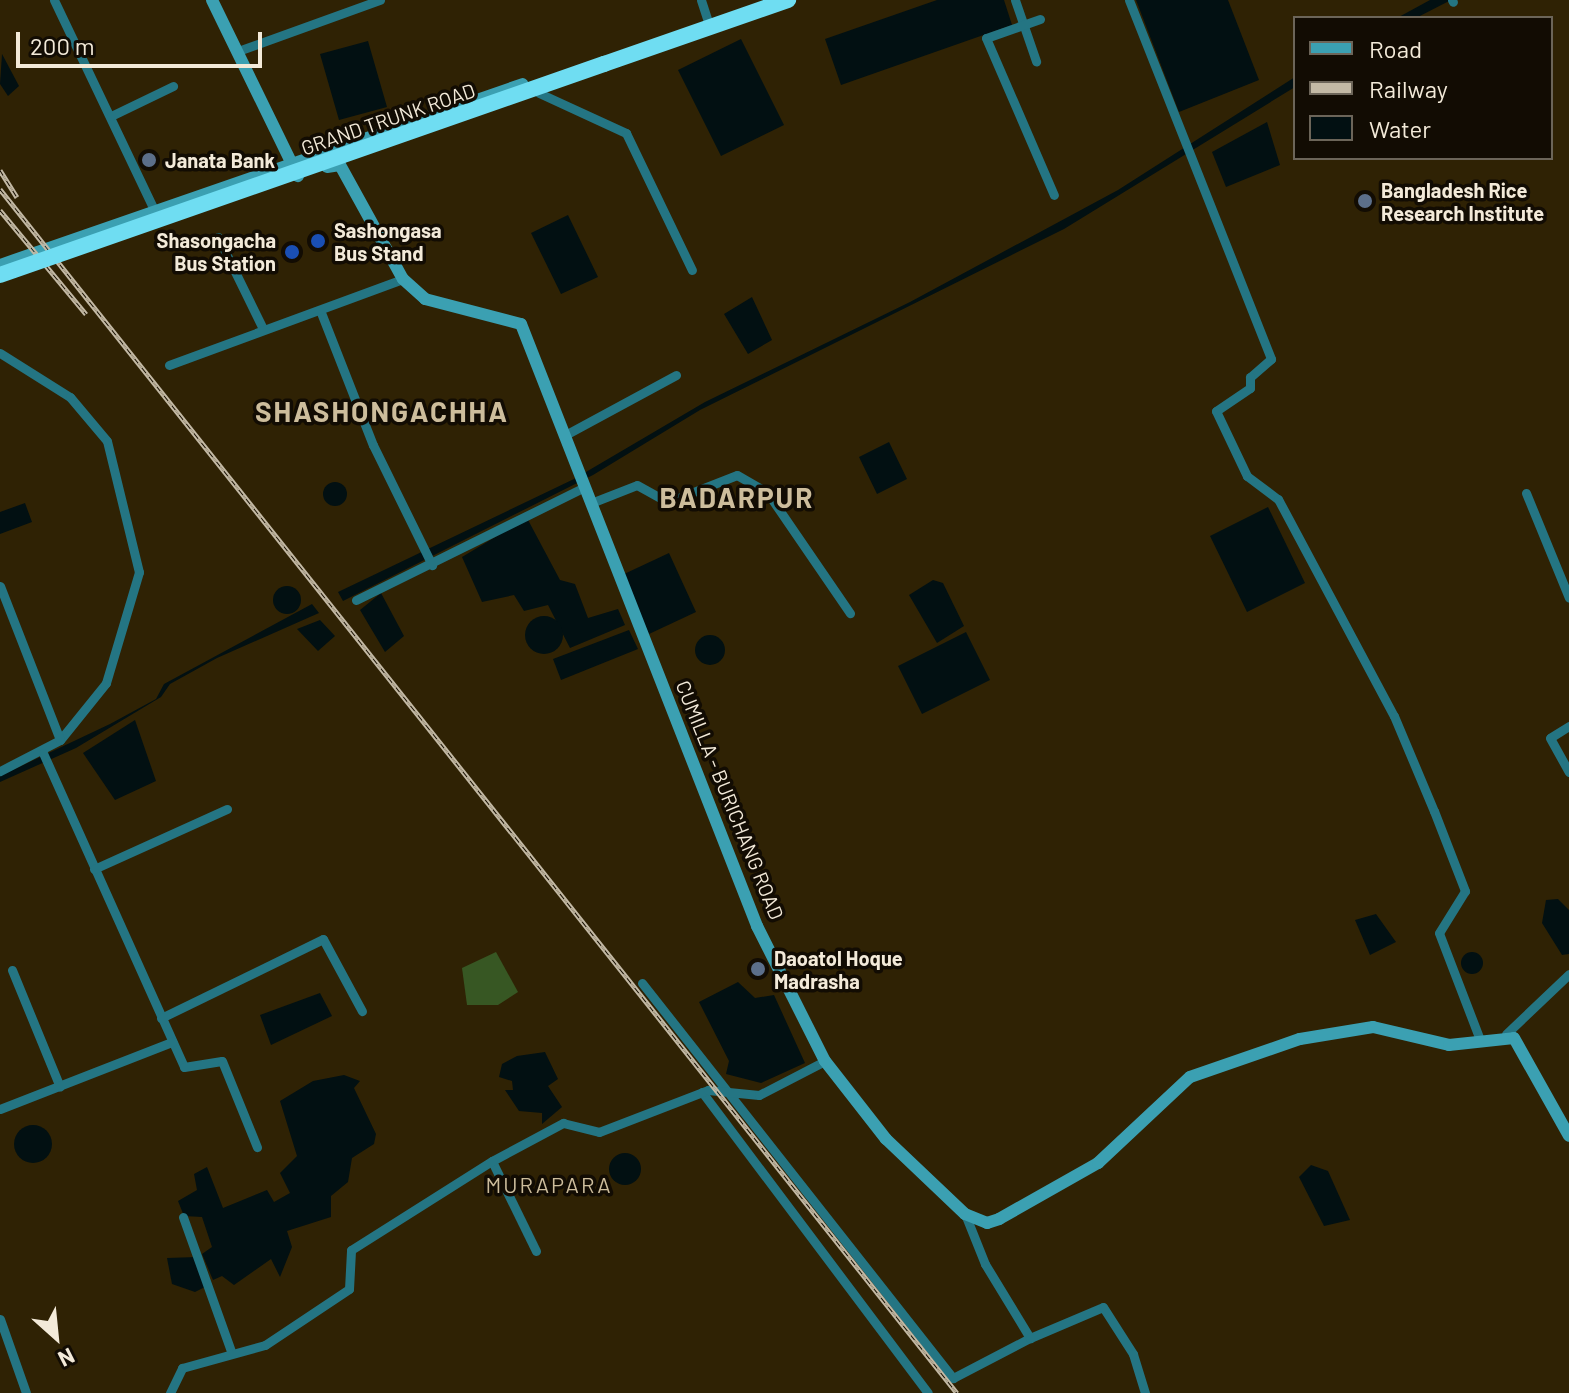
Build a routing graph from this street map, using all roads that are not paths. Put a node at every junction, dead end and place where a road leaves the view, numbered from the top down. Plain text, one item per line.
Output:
1 (54, 0) edge
2 (212, 0) edge
3 (380, 0) edge
4 (701, 0) edge
5 (788, 0) edge
6 (1015, 0) edge
7 (1129, 0) edge
8 (1040, 19) dead end
9 (1023, 24) junction
10 (710, 27) junction
11 (656, 46) junction
12 (238, 51) junction
13 (1036, 61) dead end
14 (173, 86) dead end
15 (539, 93) junction
16 (111, 116) junction
17 (290, 164) junction
18 (340, 165) junction
19 (1054, 195) dead end
20 (154, 210) junction
21 (218, 237) dead end
22 (0, 265) edge
23 (692, 270) dead end
24 (0, 278) edge
25 (403, 279) junction
26 (320, 310) junction
27 (263, 329) junction
28 (0, 353) edge
29 (169, 365) dead end
30 (676, 375) dead end
31 (567, 434) junction
32 (585, 487) junction
33 (1526, 493) dead end
34 (591, 503) junction
35 (431, 562) junction
36 (0, 586) edge
37 (1569, 598) edge
38 (356, 600) dead end
39 (850, 613) dead end
40 (1569, 726) edge
41 (60, 740) junction
42 (43, 753) junction
43 (0, 771) edge
44 (1569, 772) edge
45 (227, 809) dead end
46 (94, 869) junction
47 (12, 970) dead end
48 (1569, 974) edge
49 (642, 983) dead end
50 (362, 1011) dead end
51 (161, 1018) junction
52 (1506, 1034) junction
53 (1480, 1040) junction
54 (172, 1042) junction
55 (825, 1061) junction
56 (60, 1087) junction
57 (721, 1089) junction
58 (702, 1092) junction
59 (0, 1109) edge
60 (1569, 1136) edge
61 (257, 1147) dead end
62 (492, 1161) junction
63 (965, 1214) junction
64 (183, 1217) dead end
65 (536, 1251) dead end
66 (0, 1319) edge
67 (1030, 1338) junction
68 (231, 1351) junction
69 (26, 1393) edge
70 (170, 1393) edge
71 (928, 1393) edge
72 (1145, 1393) edge

1 - 16 street
2 - 12 main road
3 - 12 street
4 - 10 street
5 - 10 highway, GRAND TRUNK ROAD
6 - 9 street
7 - 53 street
8 - 9 street
9 - 13 street
9 - 19 street
10 - 11 highway, GRAND TRUNK ROAD
11 - 15 main road
11 - 17 main road
11 - 24 highway, GRAND TRUNK ROAD, bridge
12 - 17 main road
14 - 16 street
15 - 18 main road
15 - 23 street
16 - 20 street
17 - 18 main road
17 - 20 main road
18 - 24 main road
18 - 25 main road, CUMILLA - BURICHANG ROAD
20 - 22 main road
21 - 27 street
25 - 26 street
25 - 31 main road, CUMILLA - BURICHANG ROAD
26 - 27 street
26 - 35 street
27 - 29 street
28 - 41 street
30 - 31 street
31 - 32 main road, CUMILLA - BURICHANG ROAD
32 - 34 main road, CUMILLA - BURICHANG ROAD
32 - 35 street
33 - 37 street
34 - 39 street
34 - 55 main road, CUMILLA - BURICHANG ROAD
35 - 38 street
36 - 41 street
40 - 44 street
41 - 42 street
42 - 43 street
42 - 46 street
45 - 46 street
46 - 51 street
47 - 56 street
48 - 52 street
49 - 57 street
50 - 51 street
51 - 54 street
52 - 53 main road
52 - 60 main road
53 - 63 main road
54 - 56 street
54 - 61 street
55 - 57 street
55 - 63 main road, CUMILLA - BURICHANG ROAD
56 - 59 street
57 - 58 street
57 - 67 street
58 - 62 street
58 - 71 street
62 - 65 street
62 - 68 street
63 - 67 street
64 - 68 street
66 - 69 street
67 - 72 street
68 - 70 street

